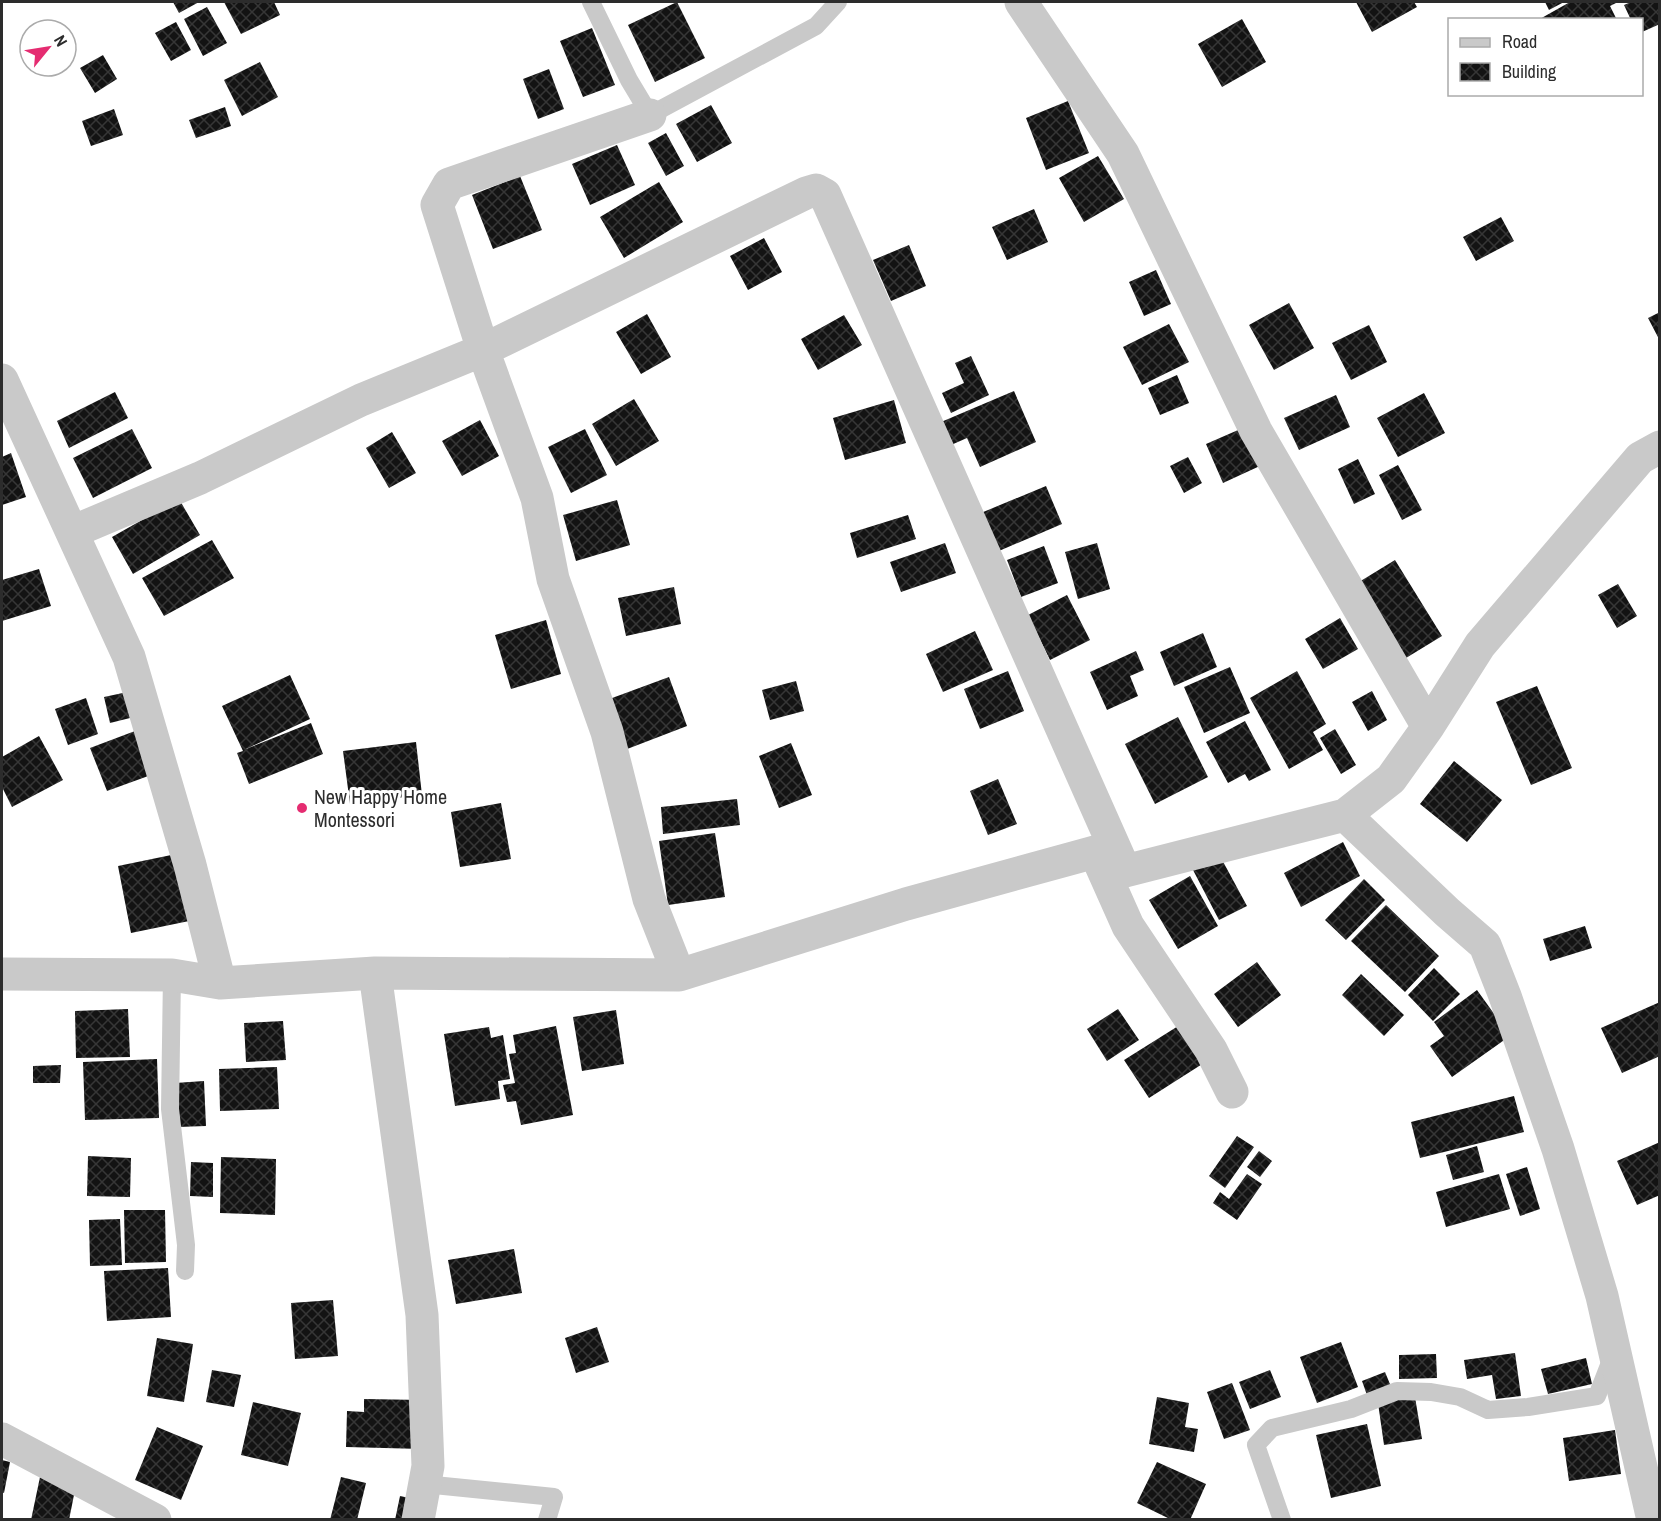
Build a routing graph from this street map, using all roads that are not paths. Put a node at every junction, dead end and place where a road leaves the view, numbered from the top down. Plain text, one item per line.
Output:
1 (591, 2) edge
2 (838, 2) edge
3 (1021, 2) edge
4 (650, 115) junction
5 (483, 350) junction
6 (2, 380) edge
7 (1659, 447) edge
8 (72, 532) junction
9 (1428, 727) junction
10 (1346, 815) junction
11 (1095, 852) junction
12 (1125, 871) junction
13 (375, 973) junction
14 (2, 974) edge
15 (172, 975) junction
16 (679, 975) junction
17 (220, 983) junction
18 (1232, 1092) dead end
19 (185, 1271) dead end
20 (1614, 1351) junction
21 (2, 1439) edge
22 (424, 1484) junction
23 (1652, 1519) edge
24 (155, 1520) edge
25 (418, 1520) edge
26 (547, 1520) edge
27 (1282, 1520) edge

1 - 4 lane
2 - 4 lane
3 - 9 street
4 - 5 street
5 - 8 street
5 - 12 street
5 - 16 street
6 - 8 street
7 - 9 street
8 - 17 street
9 - 10 street
10 - 12 street
10 - 20 street
11 - 12 street
11 - 16 street
11 - 18 street
13 - 16 street
13 - 17 street
13 - 22 street
14 - 15 street
15 - 17 street
15 - 19 lane
20 - 23 street
20 - 27 lane
21 - 24 street
22 - 25 street
22 - 26 lane

